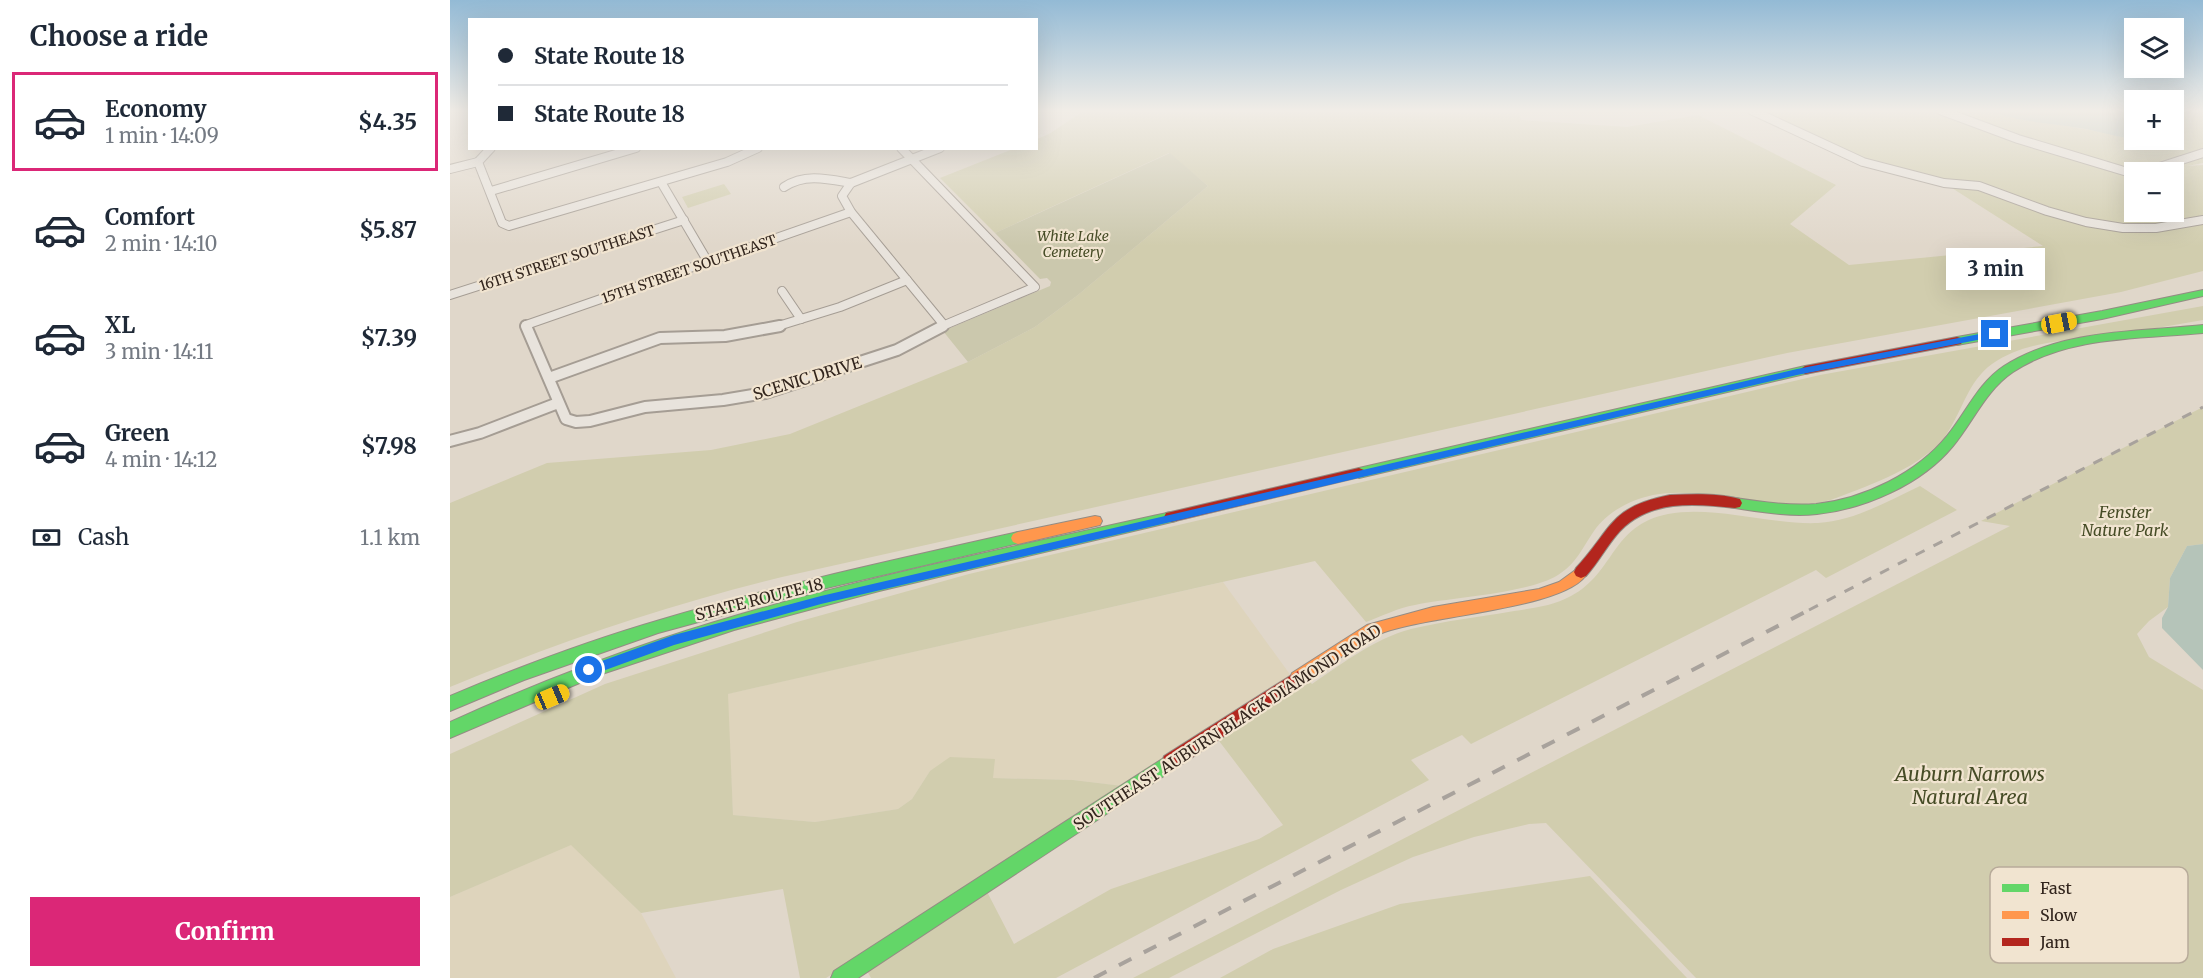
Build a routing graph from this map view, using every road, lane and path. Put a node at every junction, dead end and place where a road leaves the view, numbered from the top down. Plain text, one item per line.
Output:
1 (484, 156) edge
2 (608, 156) edge
3 (742, 156) edge
4 (908, 156) edge
5 (922, 156) edge
6 (1849, 156) edge
7 (2071, 156) edge
8 (2195, 156) edge
9 (912, 160) junction
10 (478, 162) junction
11 (2175, 162) edge
12 (450, 169) edge
13 (2124, 171) edge
14 (661, 182) junction
15 (851, 183) junction
16 (784, 187) dead end
17 (491, 191) junction
18 (851, 212) junction
19 (684, 220) junction
20 (2203, 220) edge
21 (708, 262) junction
22 (907, 280) junction
23 (2203, 282) edge
24 (782, 291) dead end
25 (2203, 293) edge
26 (450, 295) edge
27 (801, 320) junction
28 (944, 325) junction
29 (2203, 329) edge
30 (549, 378) junction
31 (558, 402) junction
32 (450, 441) edge
33 (821, 600) junction
34 (454, 701) edge
35 (450, 730) edge
36 (450, 744) edge
37 (841, 978) edge

1 - 10 street
2 - 17 street
3 - 14 street
4 - 9 street
5 - 9 street
6 - 20 street
7 - 13 street
8 - 11 street
9 - 15 street
9 - 28 street, SCENIC DRIVE
10 - 12 street
10 - 17 street
14 - 17 street
14 - 19 street
15 - 16 street
15 - 18 street
18 - 21 street, 15TH STREET SOUTHEAST
18 - 22 street
19 - 21 street
19 - 26 street, 16TH STREET SOUTHEAST
21 - 30 street, 15TH STREET SOUTHEAST
22 - 27 street
22 - 28 street
23 - 34 main road, STATE ROUTE 18
24 - 27 street
25 - 33 main road, STATE ROUTE 18
27 - 30 street
28 - 31 street, SCENIC DRIVE
29 - 37 main road, SOUTHEAST AUBURN BLACK DIAMOND ROAD
30 - 31 street
31 - 32 street
33 - 35 main road, STATE ROUTE 18
33 - 36 main road

